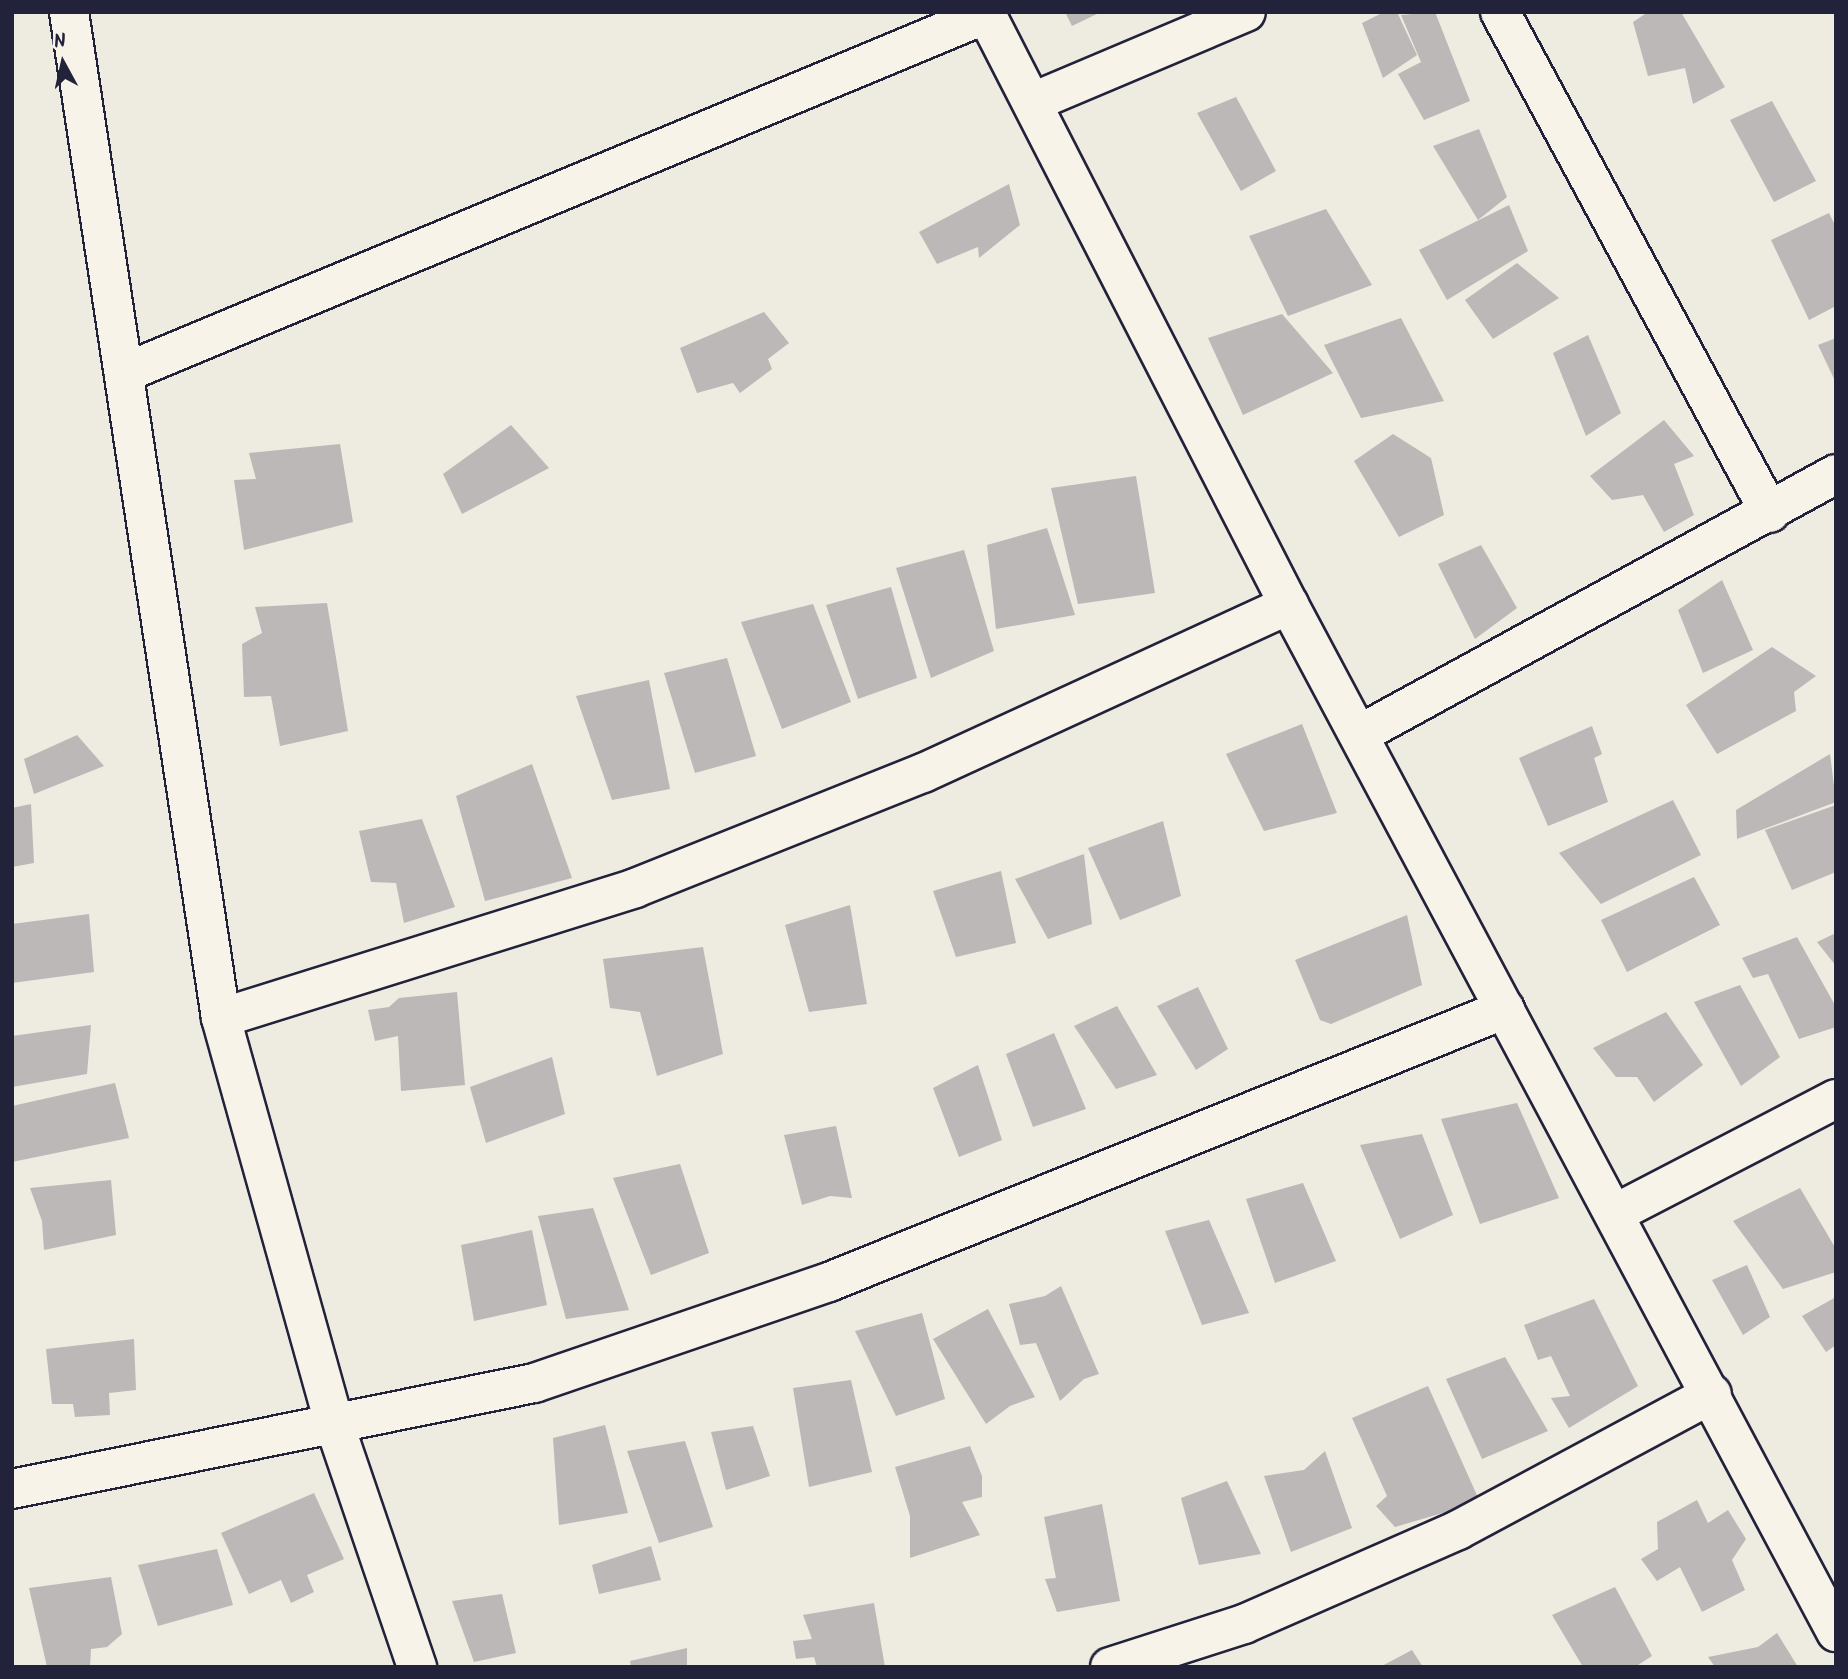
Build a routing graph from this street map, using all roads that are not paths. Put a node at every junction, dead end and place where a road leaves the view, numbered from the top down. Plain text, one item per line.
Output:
1 (69, 12) edge
2 (1246, 12) edge
3 (1500, 12) edge
4 (985, 13) edge
5 (1032, 102) junction
6 (124, 373) junction
7 (1836, 474) edge
8 (1770, 513) junction
9 (1289, 605) junction
10 (1360, 734) junction
11 (1505, 1009) junction
12 (221, 1018) junction
13 (1836, 1098) edge
14 (1614, 1214) junction
15 (1713, 1394) junction
16 (335, 1426) junction
17 (12, 1489) edge
18 (1836, 1632) edge
19 (417, 1667) edge
20 (1110, 1667) edge

1 - 6 street
2 - 5 street
3 - 8 street
4 - 5 street
4 - 6 street
5 - 9 street
6 - 12 street
7 - 8 street
8 - 10 street
9 - 10 street
9 - 12 street
10 - 11 street
11 - 14 street
11 - 16 street
12 - 16 street
13 - 14 street
14 - 15 street
15 - 18 street
15 - 20 street
16 - 17 street
16 - 19 street

